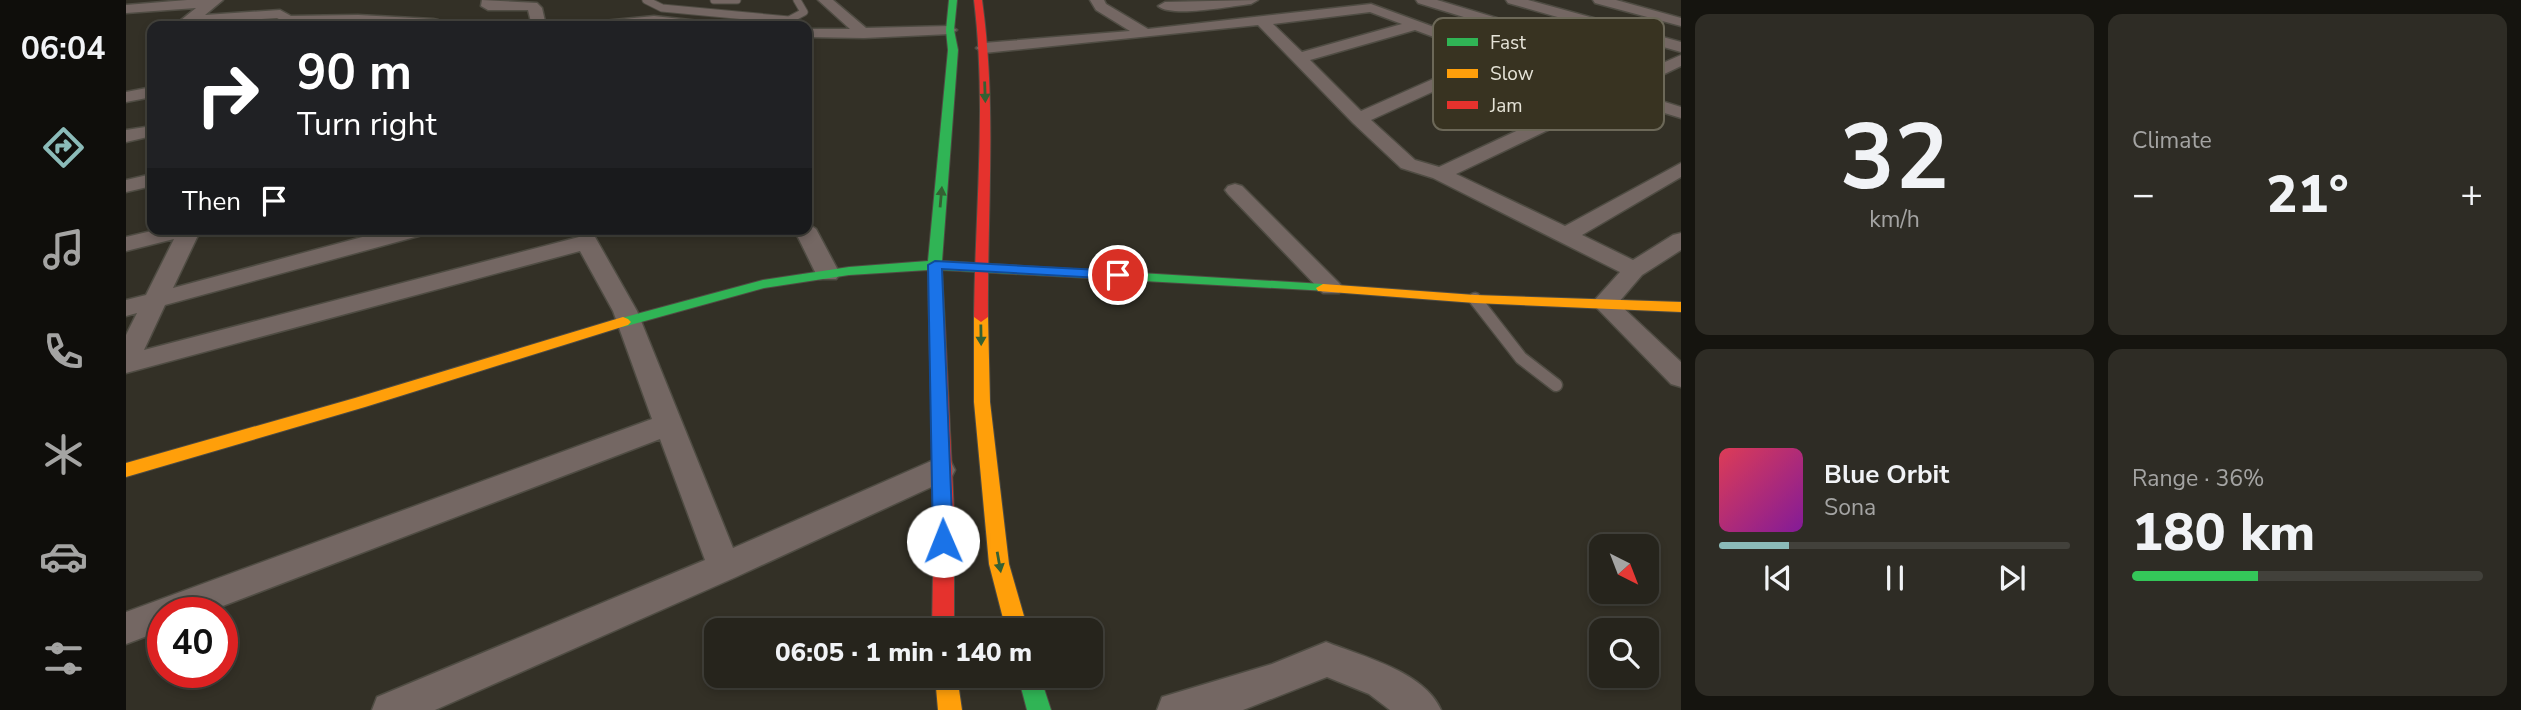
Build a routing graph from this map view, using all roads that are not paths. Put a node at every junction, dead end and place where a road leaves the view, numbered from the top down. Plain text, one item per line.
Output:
1 (491, 0) edge
2 (646, 0) edge
3 (714, 0) edge
4 (738, 0) edge
5 (797, 0) edge
6 (825, 0) edge
7 (953, 0) edge
8 (978, 0) edge
9 (1097, 0) edge
10 (1251, 0) edge
11 (1423, 0) edge
12 (1513, 0) edge
13 (1601, 0) edge
14 (215, 1) edge
15 (1219, 2) edge
16 (1162, 3) edge
17 (1396, 3) dead end
18 (1285, 5) dead end
19 (378, 6) dead end
20 (1371, 8) junction
21 (126, 9) edge
22 (737, 14) junction
23 (1303, 16) junction
24 (1482, 18) edge
25 (1577, 18) edge
26 (310, 21) edge
27 (357, 21) edge
28 (537, 21) edge
29 (728, 21) dead end
30 (1262, 21) junction
31 (1681, 22) edge
32 (1416, 25) junction
33 (1193, 28) junction
34 (950, 30) junction
35 (1433, 31) edge
36 (812, 33) edge
37 (864, 34) junction
38 (1145, 34) junction
39 (1664, 42) edge
40 (1681, 47) edge
41 (984, 48) junction
42 (1299, 58) junction
43 (1681, 60) edge
44 (1664, 68) edge
45 (1433, 86) edge
46 (147, 93) edge
47 (126, 97) edge
48 (1664, 108) edge
49 (1681, 113) edge
50 (1359, 119) junction
51 (1535, 130) edge
52 (147, 132) edge
53 (126, 136) edge
54 (1681, 169) edge
55 (1440, 174) junction
56 (147, 181) edge
57 (126, 186) edge
58 (1235, 190) dead end
59 (164, 235) edge
60 (186, 235) edge
61 (396, 235) edge
62 (808, 235) edge
63 (1566, 235) junction
64 (126, 244) edge
65 (1677, 245) edge
66 (935, 265) junction
67 (980, 267) junction
68 (1634, 270) junction
69 (828, 274) junction
70 (1331, 288) junction
71 (157, 299) junction
72 (1475, 299) junction
73 (1604, 303) junction
74 (1681, 307) edge
75 (126, 308) edge
76 (628, 320) junction
77 (126, 362) edge
78 (1681, 377) edge
79 (1556, 385) dead end
80 (668, 424) junction
81 (126, 470) edge
82 (940, 470) junction
83 (724, 567) junction
84 (208, 597) edge
85 (943, 618) edge
86 (1014, 618) edge
87 (147, 620) edge
88 (126, 628) edge
89 (948, 688) edge
90 (1033, 688) edge
91 (391, 710) edge
92 (950, 710) edge
93 (1039, 710) edge
94 (1176, 710) edge
95 (1422, 710) edge

1 - 28 street
2 - 22 lane
3 - 4 lane
4 - 22 lane
5 - 22 lane
6 - 37 street
7 - 34 street
8 - 41 street
9 - 38 street
10 - 15 street
11 - 24 street
12 - 25 street
13 - 31 street
14 - 21 street
14 - 26 street
15 - 16 street
16 - 33 street
17 - 20 street
18 - 23 street
19 - 27 street
20 - 23 street
20 - 32 street
22 - 29 lane
23 - 30 street
30 - 33 street
30 - 42 street
32 - 35 street
32 - 42 street
33 - 38 street
34 - 37 street
66 -> 34 street
36 - 37 street
38 - 41 street
39 - 40 street
41 -> 67 street
42 - 50 street
43 - 44 street
45 - 50 street
46 - 47 street
48 - 49 street
50 - 55 street
51 - 55 street
52 - 53 street
54 - 63 street
55 - 63 street
56 - 57 street
58 - 70 street
59 - 64 street
60 - 71 street
61 - 71 street
62 - 69 street
63 - 68 street
65 - 68 street
66 - 67 street
66 - 69 street
66 - 82 street
67 - 70 street
67 -> 86 street
68 - 73 street
69 - 76 street
70 - 72 street
71 - 75 street
71 - 77 street
72 - 73 street
72 - 79 lane
73 - 74 street
73 - 78 street
76 - 77 street
76 - 80 street
76 - 81 street
80 - 83 street
80 - 84 street
82 - 83 street
82 - 85 street
83 - 91 street
87 - 88 street
89 - 92 street
90 - 93 street
94 - 95 street

